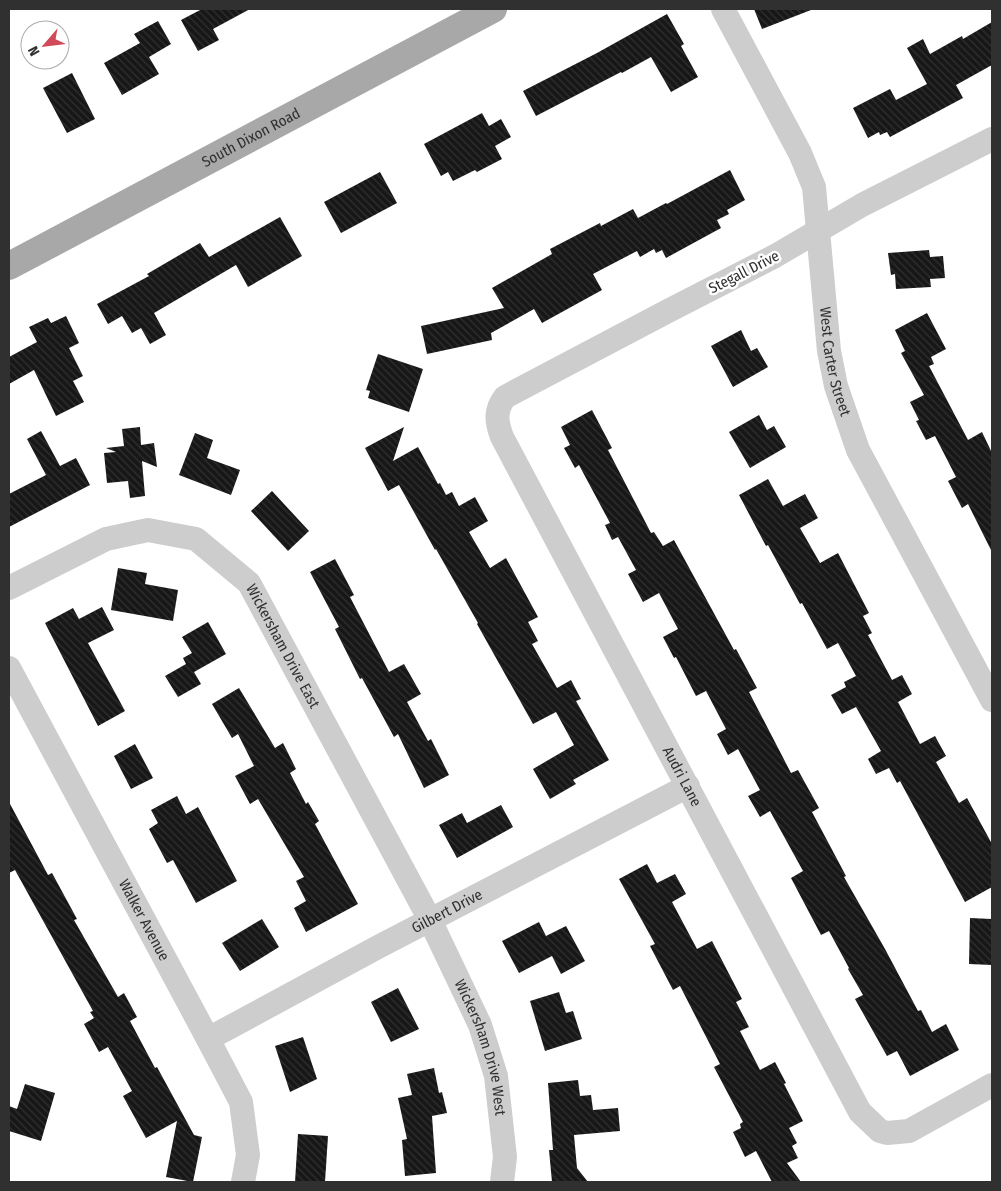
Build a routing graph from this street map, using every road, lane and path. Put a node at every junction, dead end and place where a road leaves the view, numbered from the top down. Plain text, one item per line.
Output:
1 (492, 9) edge
2 (723, 9) edge
3 (992, 139) edge
4 (818, 232) junction
5 (9, 266) edge
6 (499, 407) joint
7 (9, 588) edge
8 (9, 668) edge
9 (992, 700) edge
10 (688, 786) junction
11 (430, 920) junction
12 (208, 1039) junction
13 (992, 1085) edge
14 (243, 1182) edge
15 (502, 1182) edge

1 - 5 main road, South Dixon Road
2 - 4 street, West Carter Street
3 - 4 street, Stegall Drive
4 - 6 street, Stegall Drive
4 - 9 street, West Carter Street
6 - 10 street, Audri Lane
7 - 11 street, Wickersham Drive East
8 - 12 street, Walker Avenue
10 - 11 street, Gilbert Drive
10 - 13 street, Audri Lane
11 - 12 street, Gilbert Drive
11 - 15 street, Wickersham Drive West
12 - 14 street, Walker Avenue

